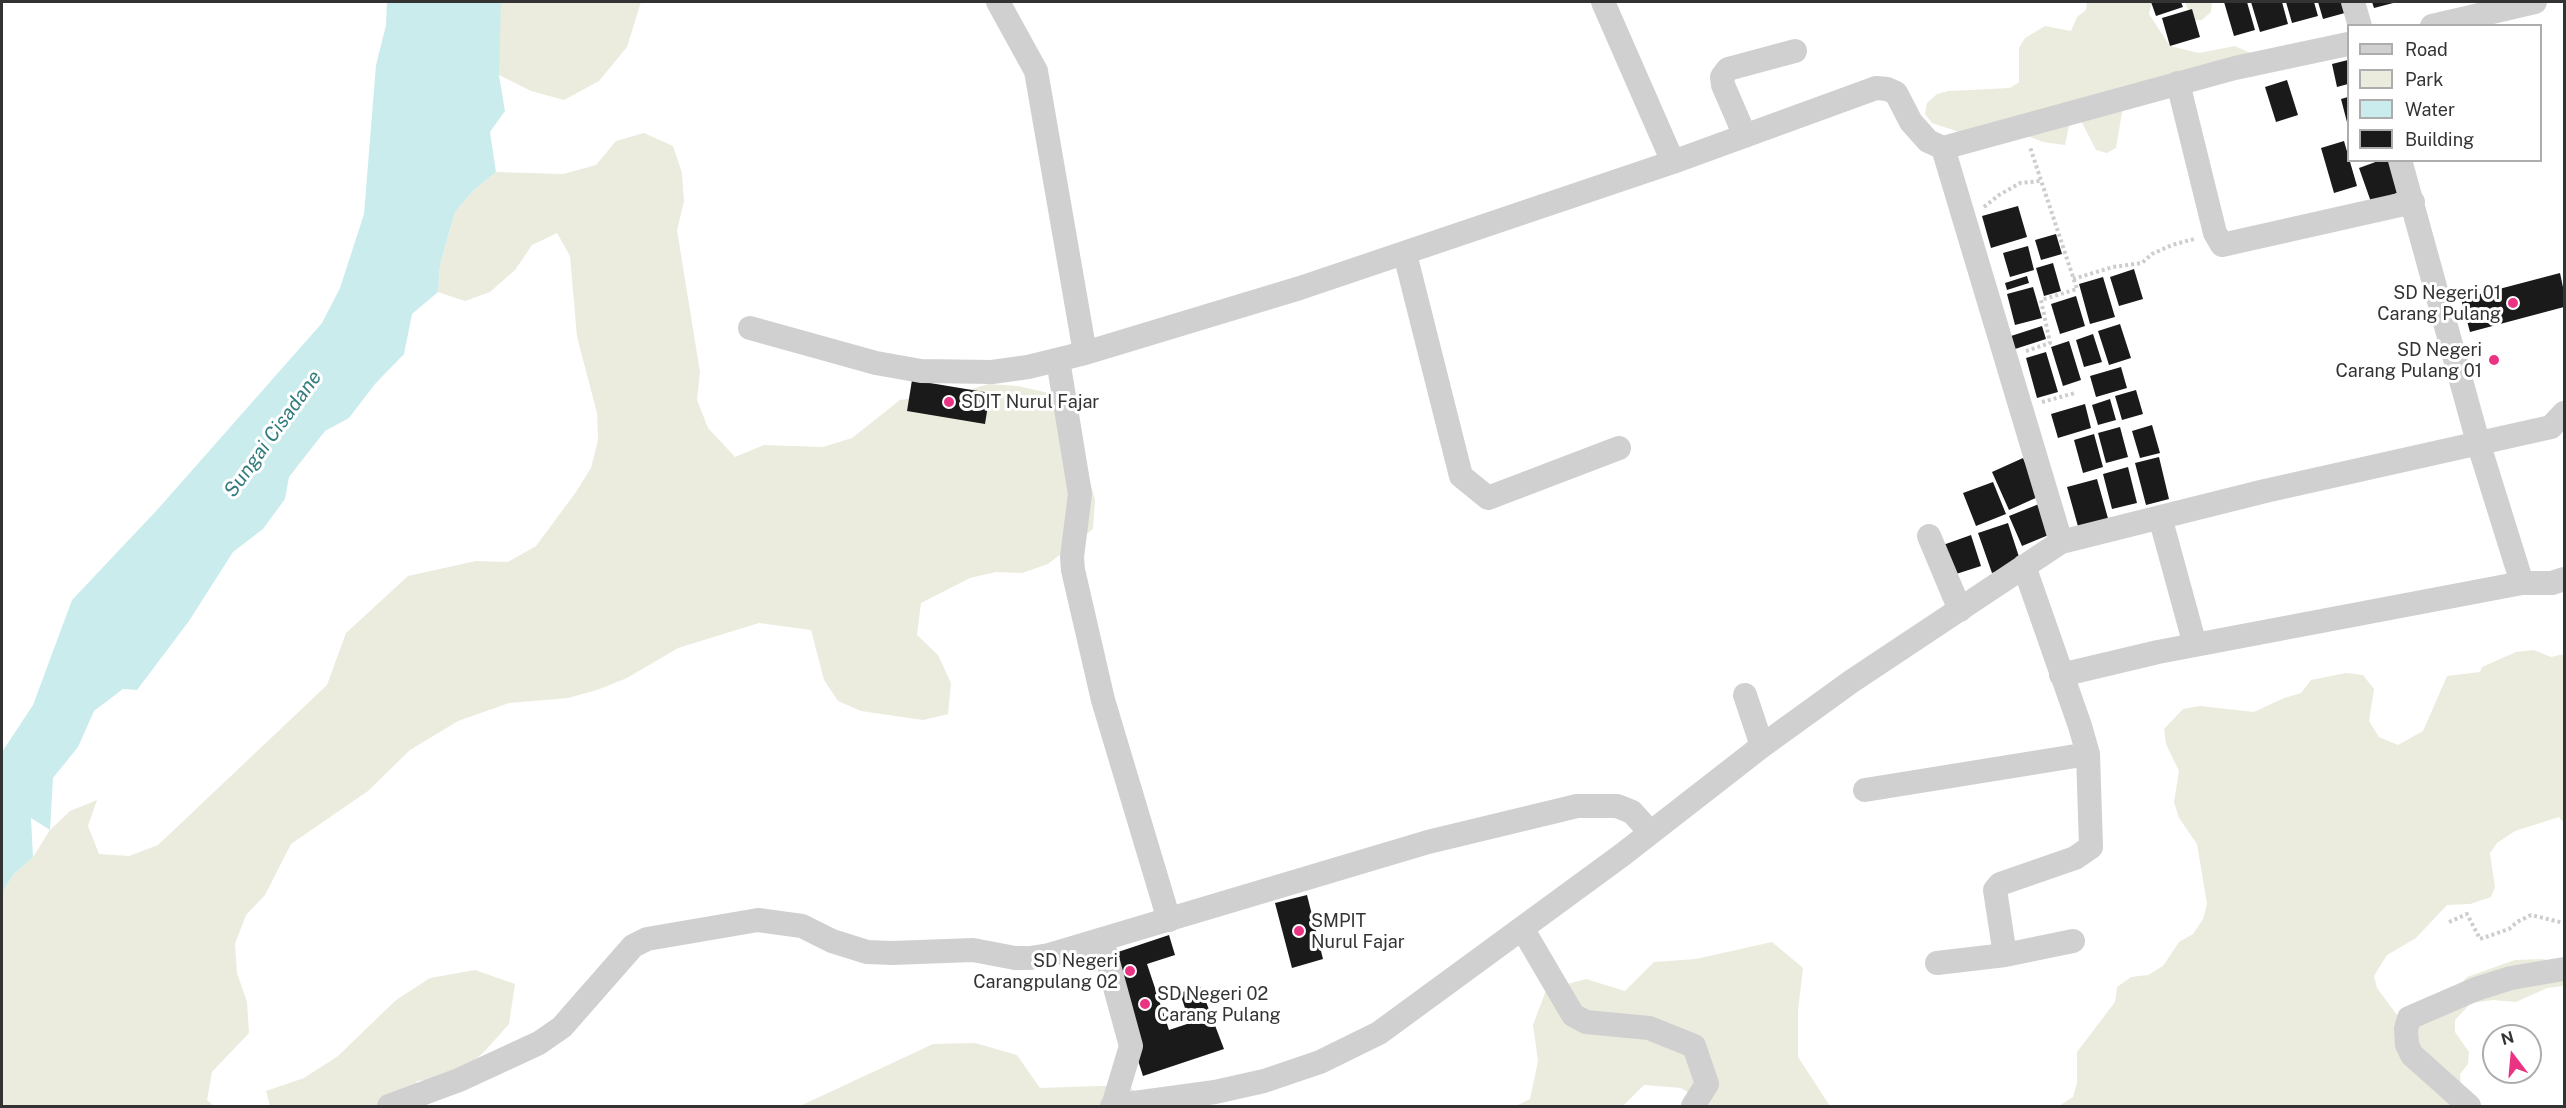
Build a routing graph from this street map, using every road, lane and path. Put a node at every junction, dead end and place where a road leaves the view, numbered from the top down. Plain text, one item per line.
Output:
1 (999, 2) edge
2 (1603, 2) edge
3 (2353, 2) edge
4 (2535, 2) edge
5 (2359, 24) edge
6 (2441, 24) edge
7 (2347, 44) edge
8 (1795, 51) dead end
9 (2178, 83) junction
10 (2024, 126) junction
11 (1745, 136) junction
12 (1943, 148) junction
13 (1673, 162) junction
14 (2401, 162) edge
15 (2040, 181) junction
16 (2413, 202) junction
17 (1963, 214) junction
18 (2216, 233) junction
19 (1405, 254) junction
20 (2072, 279) junction
21 (750, 328) dead end
22 (1085, 353) junction
23 (2005, 357) junction
24 (1058, 360) junction
25 (2075, 393) dead end
26 (2021, 408) junction
27 (2565, 413) edge
28 (2478, 442) junction
29 (1619, 448) dead end
30 (2160, 517) junction
31 (1929, 536) dead end
32 (2061, 542) junction
33 (2024, 566) junction
34 (2565, 579) edge
35 (2522, 583) junction
36 (1960, 610) junction
37 (2194, 645) junction
38 (2061, 675) junction
39 (1745, 695) dead end
40 (1762, 746) junction
41 (2088, 754) junction
42 (1865, 790) dead end
43 (1650, 832) junction
44 (1169, 920) junction
45 (2449, 922) dead end
46 (2565, 923) edge
47 (1522, 928) junction
48 (1102, 940) junction
49 (2073, 941) dead end
50 (2006, 955) junction
51 (1937, 963) dead end
52 (2565, 969) edge
53 (1113, 1106) edge
54 (389, 1107) edge
55 (1693, 1107) edge
56 (2469, 1107) edge

1 - 22 street
2 - 13 street
3 - 5 street
4 - 6 street
7 - 9 street
8 - 11 street
9 - 10 street
9 - 18 street
10 - 12 street
10 - 15 path
11 - 12 street
11 - 13 street
12 - 17 street
13 - 19 street
14 - 16 street
15 - 17 path
15 - 20 path
16 - 18 street
16 - 28 street
17 - 23 street
18 - 20 path
19 - 22 street
19 - 29 street
20 - 23 path
21 - 24 street
22 - 24 street
23 - 26 street
24 - 44 street
25 - 26 path
26 - 32 street
27 - 28 street
28 - 30 street
28 - 35 street
30 - 32 street
30 - 37 street
31 - 36 street
32 - 33 street
33 - 36 street
33 - 38 street
34 - 35 street
35 - 37 street
36 - 40 street
37 - 38 street
38 - 41 street
39 - 40 street
40 - 43 street
41 - 42 street
41 - 50 street
43 - 44 street
43 - 47 street
44 - 48 street
45 - 46 path
47 - 53 street
47 - 55 street
48 - 53 street
48 - 54 street
49 - 50 street
50 - 51 street
52 - 56 street

